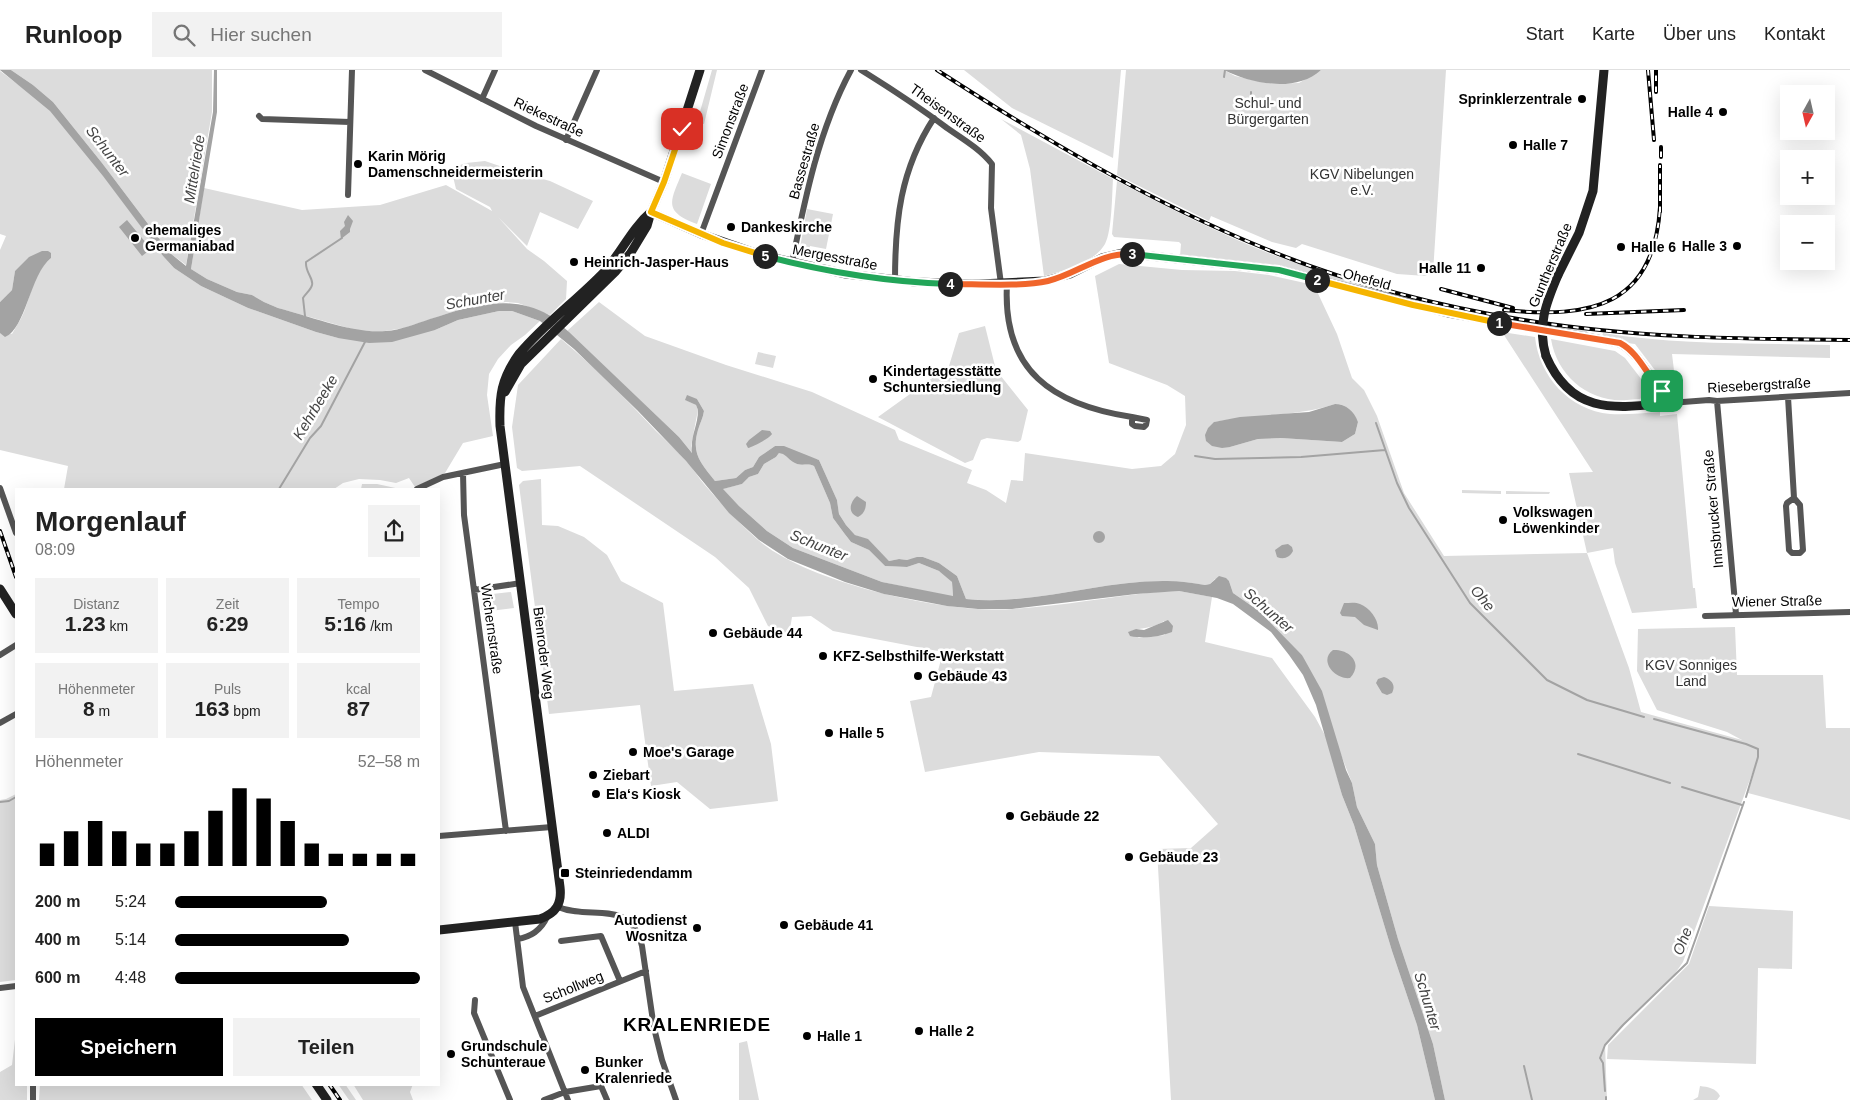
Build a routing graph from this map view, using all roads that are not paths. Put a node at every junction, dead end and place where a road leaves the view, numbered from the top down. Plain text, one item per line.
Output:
1 (352, 70) edge
2 (425, 70) edge
3 (495, 70) edge
4 (597, 70) edge
5 (700, 70) edge
6 (762, 70) edge
7 (851, 70) edge
8 (861, 70) edge
9 (1604, 70) edge
10 (482, 99) junction
11 (259, 116) dead end
12 (934, 118) junction
13 (350, 122) junction
14 (566, 140) junction
15 (664, 182) junction
16 (348, 195) dead end
17 (651, 212) junction
18 (701, 234) junction
19 (792, 263) junction
20 (895, 281) junction
21 (1004, 284) junction
22 (1023, 284) joint
23 (1657, 387) junction
24 (1850, 393) edge
25 (1788, 397) junction
26 (1716, 401) junction
27 (1665, 404) junction
28 (1648, 406) junction
29 (1132, 417) dead end
30 (505, 464) junction
31 (463, 473) junction
32 (0, 488) edge
33 (419, 488) edge
34 (1794, 498) junction
35 (15, 530) edge
36 (521, 583) junction
37 (0, 589) edge
38 (474, 590) junction
39 (15, 612) edge
40 (1850, 612) edge
41 (1736, 614) junction
42 (1705, 616) dead end
43 (15, 645) edge
44 (0, 655) edge
45 (15, 715) edge
46 (0, 723) edge
47 (552, 827) junction
48 (506, 831) junction
49 (440, 836) edge
50 (558, 906) junction
51 (547, 917) junction
52 (515, 922) junction
53 (440, 930) edge
54 (517, 939) junction
55 (561, 941) dead end
56 (646, 971) junction
57 (620, 981) junction
58 (15, 986) edge
59 (0, 988) edge
60 (475, 1000) dead end
61 (535, 1016) junction
62 (33, 1086) edge
63 (317, 1086) edge
64 (565, 1092) junction
65 (33, 1100) edge
66 (327, 1100) edge
67 (510, 1100) edge
68 (545, 1100) edge
69 (568, 1100) edge
70 (607, 1100) edge
71 (676, 1100) edge

1 - 13 street
2 - 10 street, Riekestraße
3 - 10 street
4 - 14 street
5 - 15 street, Bienroder Weg
6 - 18 street, Simonstraße
7 - 19 street, Bassestraße
8 - 12 street, Theisenstraße
9 - 28 street, Guntherstraße, bridge
10 - 14 street, Riekestraße
11 - 13 street
12 - 20 street
12 - 21 street, Theisenstraße
13 - 16 street
14 - 15 street, Riekestraße
15 - 17 street, Bienroder Weg
17 - 18 street, Mergesstraße
17 - 30 street, Bienroder Weg
18 - 19 street, Mergesstraße
19 - 20 street, Mergesstraße
20 - 21 street, Mergesstraße
21 - 22 street, Mergesstraße
21 - 29 street
22 - 23 street, Ohefeld
23 - 27 street, Ohefeld
23 - 28 street
24 - 25 street, Riesebergstraße
25 - 26 street, Riesebergstraße
25 - 34 street
26 - 27 street, Riesebergstraße
26 - 41 street, Innsbrucker Straße
27 - 28 street, Guntherstraße
30 - 31 street
30 - 36 street, Bienroder Weg
31 - 33 street
31 - 38 street, Wichernstraße
32 - 35 street
34 - 34 street
36 - 38 street
36 - 47 street, Bienroder Weg
37 - 39 street
38 - 48 street, Wichernstraße
40 - 41 street, Wiener Straße
41 - 42 street, Wiener Straße
43 - 44 street
45 - 46 street
47 - 48 street
47 - 50 street, Bienroder Weg
48 - 49 street
50 - 51 street
50 - 56 street
51 - 52 street
51 - 54 street
52 - 53 street
52 - 54 street
54 - 61 street
55 - 57 street, Schollweg
56 - 57 street, Schollweg
56 - 71 street
57 - 61 street, Schollweg
58 - 59 street
60 - 67 street
61 - 64 street
62 - 65 street
63 - 66 street
64 - 68 street
64 - 69 street
64 - 70 street

